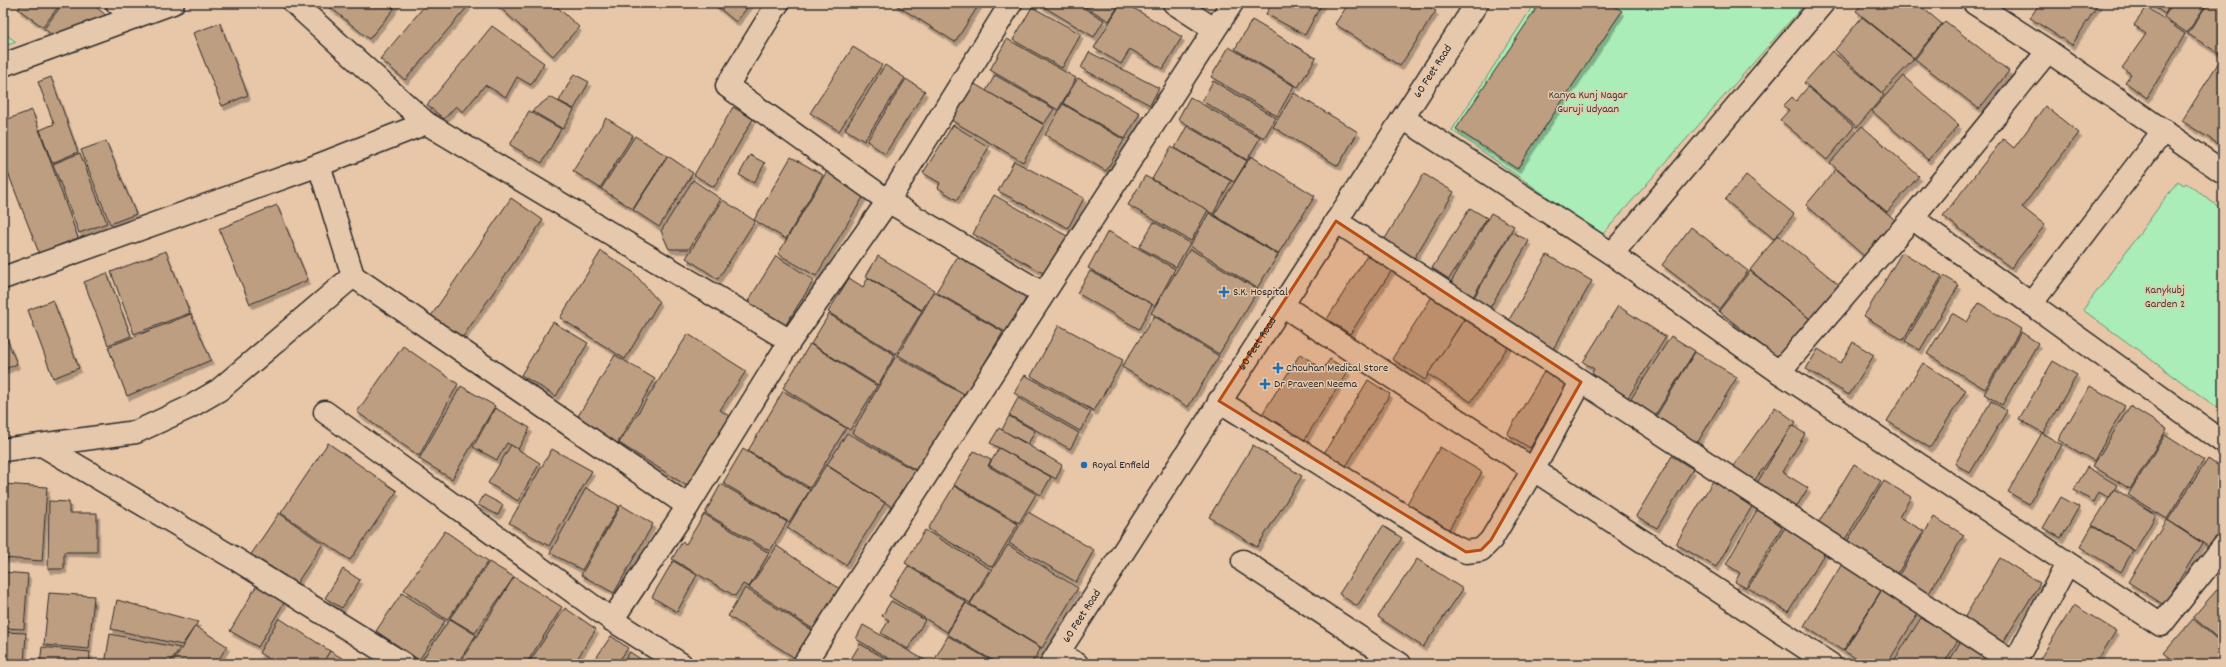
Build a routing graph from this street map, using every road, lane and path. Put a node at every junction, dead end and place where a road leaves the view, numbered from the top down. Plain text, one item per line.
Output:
1 (117, 3) edge
2 (173, 3) edge
3 (294, 3) edge
4 (778, 3) edge
5 (1012, 3) edge
6 (1174, 3) edge
7 (1232, 3) edge
8 (1477, 3) edge
9 (1823, 3) edge
10 (1974, 3) edge
11 (135, 17) junction
12 (1214, 29) junction
13 (2048, 51) junction
14 (3, 65) edge
15 (1403, 118) junction
16 (426, 123) junction
17 (2164, 130) junction
18 (319, 165) junction
19 (2223, 172) edge
20 (888, 201) junction
21 (1912, 218) junction
22 (1336, 221) junction
23 (1612, 254) junction
24 (353, 276) junction
25 (3, 278) edge
26 (1042, 293) junction
27 (2031, 304) junction
28 (1282, 305) junction
29 (790, 341) junction
30 (1779, 372) junction
31 (1581, 382) junction
32 (1219, 401) junction
33 (325, 412) dead end
34 (2223, 442) edge
35 (42, 445) junction
36 (3, 450) edge
37 (1533, 470) junction
38 (688, 506) junction
39 (2223, 547) edge
40 (1242, 561) dead end
41 (2067, 564) junction
42 (612, 620) junction
43 (1054, 658) edge
44 (404, 664) edge
45 (681, 664) edge
46 (804, 664) edge
47 (1077, 664) edge
48 (1400, 664) edge
49 (1830, 664) edge
50 (2014, 664) edge

1 - 11 street
2 - 11 street
3 - 16 street
4 - 20 street
5 - 20 street
6 - 12 street
7 - 12 street
8 - 15 street, 60 Feet Road
9 - 23 street
10 - 13 street
11 - 14 street
12 - 26 street
13 - 17 street
13 - 21 street
15 - 22 street, 60 Feet Road
15 - 23 street
16 - 18 street
16 - 29 street
17 - 19 street
17 - 27 street
18 - 24 street
18 - 25 street
20 - 26 street
20 - 29 street
21 - 27 street
21 - 30 street
22 - 28 street, 60 Feet Road
22 - 31 street
23 - 30 street
24 - 35 street
24 - 38 street
26 - 46 street
27 - 34 street
28 - 32 street, 60 Feet Road
28 - 37 street
29 - 38 street
30 - 41 street
31 - 37 street
31 - 50 street
32 - 37 street
32 - 43 street, 60 Feet Road
33 - 42 street
35 - 36 street
35 - 44 street
37 - 49 street
38 - 42 street
39 - 41 street
40 - 48 street
41 - 50 street
42 - 45 street
43 - 47 street

